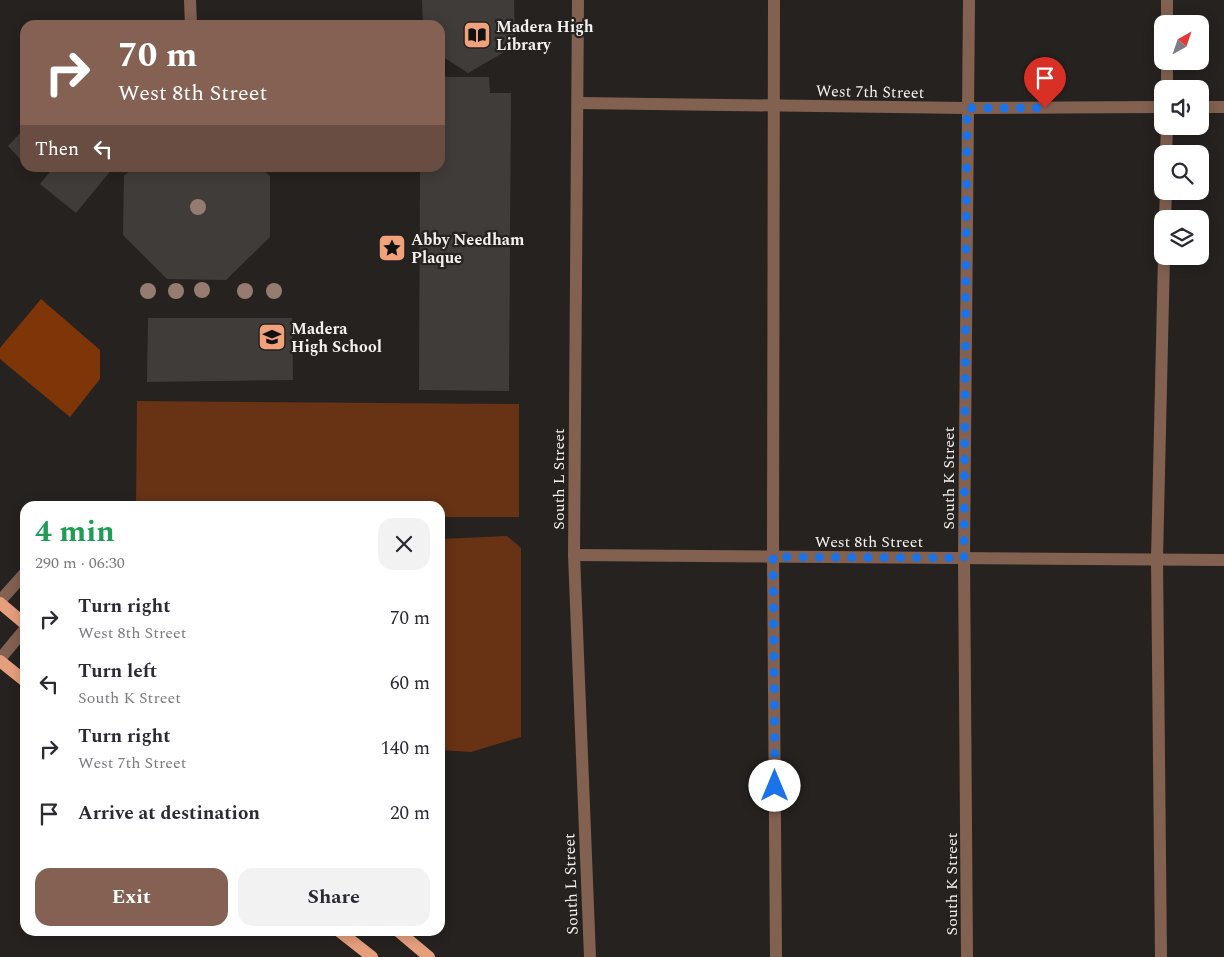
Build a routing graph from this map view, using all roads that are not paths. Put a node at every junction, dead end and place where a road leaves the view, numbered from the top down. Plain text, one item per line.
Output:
1 (190, 0) edge
2 (578, 0) edge
3 (774, 0) edge
4 (969, 0) edge
5 (1167, 0) edge
6 (1167, 15) edge
7 (191, 20) edge
8 (578, 103) junction
9 (774, 106) junction
10 (1154, 107) edge
11 (1209, 107) edge
12 (1224, 107) edge
13 (967, 108) junction
14 (1164, 265) edge
15 (574, 555) junction
16 (773, 557) junction
17 (964, 558) junction
18 (1157, 559) junction
19 (1224, 560) edge
20 (20, 579) edge
21 (0, 602) edge
22 (20, 620) edge
23 (20, 635) edge
24 (0, 660) edge
25 (20, 677) edge
26 (345, 936) edge
27 (404, 936) edge
28 (372, 957) edge
29 (430, 957) edge
30 (590, 957) edge
31 (776, 957) edge
32 (968, 957) edge
33 (1161, 957) edge

1 - 7 street
2 - 8 street, South L Street
3 - 9 street
4 - 13 street, South K Street
5 - 6 street
8 - 9 street, West 7th Street
8 - 15 street, South L Street
9 - 13 street, West 7th Street
9 - 16 street
10 - 13 street, West 7th Street
11 - 12 street
13 - 17 street, South K Street
14 - 18 street
15 - 16 street, West 8th Street
15 - 30 street, South L Street
16 - 17 street, West 8th Street
16 - 31 street
17 - 18 street, West 8th Street
17 - 32 street, South K Street
18 - 19 street, West 8th Street
18 - 33 street
20 - 21 street
21 - 22 main road
23 - 24 street
24 - 25 main road
26 - 28 main road
27 - 29 main road

